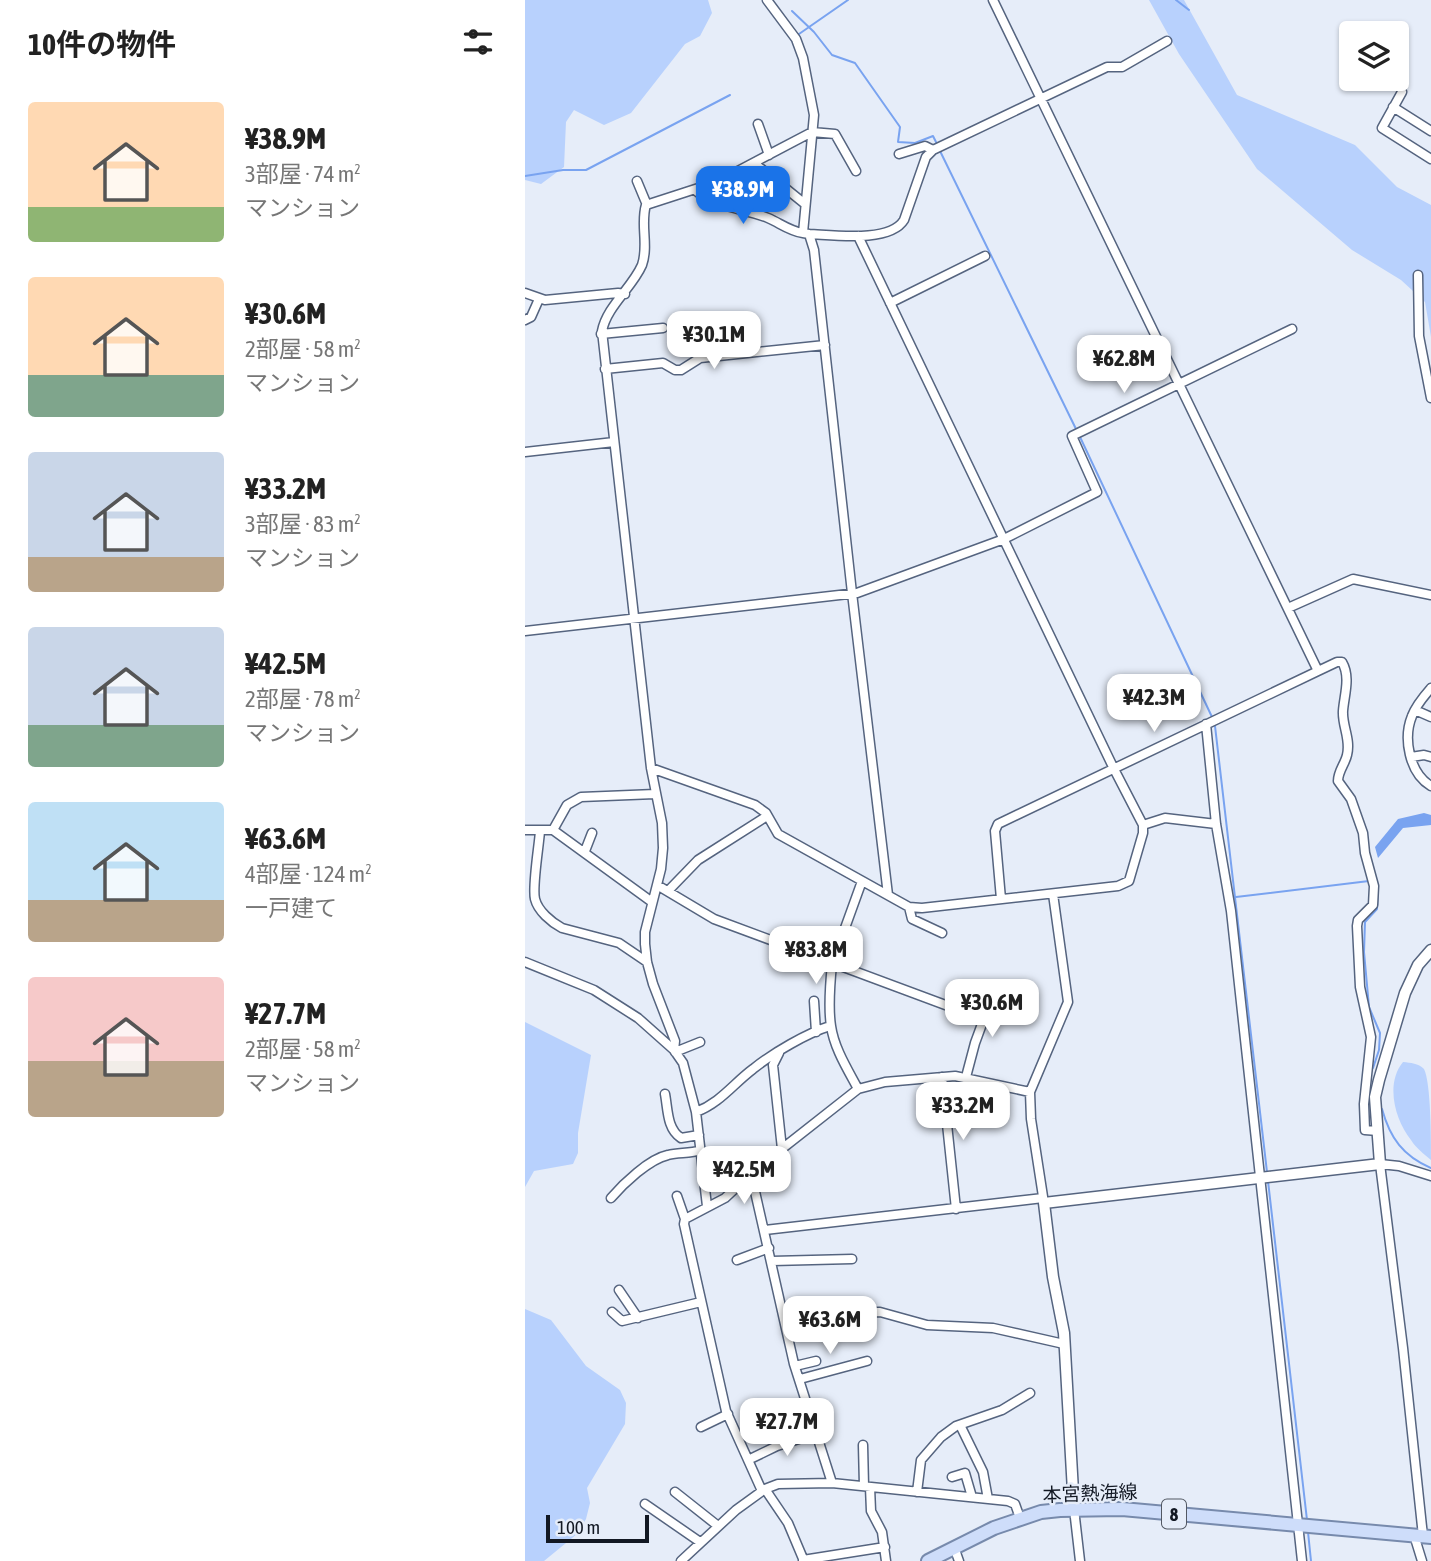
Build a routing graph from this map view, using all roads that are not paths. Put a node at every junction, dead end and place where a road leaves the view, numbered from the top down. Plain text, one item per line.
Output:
1 (767, 0) edge
2 (993, 0) edge
3 (1167, 41) dead end
4 (1402, 92) dead end
5 (1041, 99) junction
6 (1393, 107) junction
7 (758, 124) dead end
8 (1431, 131) edge
9 (812, 132) junction
10 (933, 150) junction
11 (898, 154) dead end
12 (769, 155) junction
13 (1431, 159) edge
14 (754, 163) junction
15 (856, 171) dead end
16 (637, 181) dead end
17 (695, 190) junction
18 (805, 204) junction
19 (647, 205) junction
20 (806, 233) junction
21 (857, 236) junction
22 (985, 256) dead end
23 (1418, 275) dead end
24 (525, 293) edge
25 (625, 294) junction
26 (539, 299) junction
27 (890, 303) junction
28 (525, 320) edge
29 (663, 328) dead end
30 (1291, 329) dead end
31 (601, 334) junction
32 (825, 345) junction
33 (605, 369) junction
34 (1179, 384) junction
35 (1431, 398) edge
36 (614, 442) junction
37 (525, 452) edge
38 (1004, 539) junction
39 (852, 593) junction
40 (1431, 595) edge
41 (1288, 608) junction
42 (633, 618) junction
43 (525, 631) edge
44 (1318, 671) junction
45 (1431, 688) edge
46 (1415, 710) junction
47 (1431, 717) edge
48 (1212, 722) junction
49 (1411, 757) junction
50 (1431, 757) edge
51 (651, 768) junction
52 (1114, 769) junction
53 (1431, 786) edge
54 (655, 794) junction
55 (767, 816) junction
56 (1216, 824) junction
57 (1143, 825) junction
58 (525, 830) edge
59 (553, 830) junction
60 (540, 831) junction
61 (592, 833) dead end
62 (585, 851) junction
63 (862, 881) junction
64 (657, 885) junction
65 (668, 891) junction
66 (1053, 894) junction
67 (888, 895) junction
68 (1000, 900) junction
69 (652, 902) junction
70 (909, 907) junction
71 (942, 933) dead end
72 (1431, 950) edge
73 (525, 962) edge
74 (647, 962) junction
75 (832, 964) junction
76 (993, 994) dead end
77 (814, 1001) dead end
78 (983, 1019) junction
79 (831, 1026) junction
80 (816, 1032) junction
81 (700, 1042) dead end
82 (675, 1051) junction
83 (779, 1052) junction
84 (942, 1077) junction
85 (966, 1077) junction
86 (858, 1089) junction
87 (1030, 1092) junction
88 (665, 1094) dead end
89 (696, 1112) junction
90 (1378, 1131) junction
91 (699, 1135) junction
92 (782, 1149) junction
93 (701, 1150) junction
94 (1380, 1164) junction
95 (751, 1174) junction
96 (1431, 1177) edge
97 (1260, 1178) junction
98 (677, 1196) dead end
99 (611, 1198) dead end
100 (1043, 1201) junction
101 (707, 1206) junction
102 (956, 1209) junction
103 (685, 1219) junction
104 (765, 1230) junction
105 (769, 1248) junction
106 (852, 1259) dead end
107 (737, 1261) dead end
108 (772, 1261) junction
109 (619, 1290) dead end
110 (701, 1302) junction
111 (612, 1312) dead end
112 (783, 1313) junction
113 (638, 1318) junction
114 (1064, 1344) junction
115 (816, 1361) dead end
116 (867, 1361) dead end
117 (795, 1366) junction
118 (800, 1379) junction
119 (1030, 1393) dead end
120 (728, 1414) junction
121 (960, 1425) junction
122 (701, 1427) dead end
123 (817, 1433) junction
124 (863, 1445) dead end
125 (748, 1460) junction
126 (952, 1477) dead end
127 (832, 1483) junction
128 (867, 1487) junction
129 (764, 1490) junction
130 (675, 1492) dead end
131 (918, 1492) junction
132 (972, 1497) junction
133 (988, 1499) junction
134 (645, 1504) dead end
135 (1074, 1509) junction
136 (1020, 1518) junction
137 (1299, 1525) junction
138 (718, 1526) junction
139 (1423, 1536) edge
140 (700, 1542) junction
141 (885, 1547) junction
142 (954, 1547) junction
143 (804, 1560) edge
144 (681, 1561) edge
145 (886, 1561) edge
146 (928, 1561) edge
147 (959, 1561) edge
148 (1080, 1561) edge
149 (1302, 1561) edge
150 (1422, 1561) edge

1 - 9 street
2 - 5 street
3 - 5 street
4 - 6 street
5 - 10 street
5 - 34 street
6 - 8 street
6 - 13 street
7 - 12 street
9 - 12 street
9 - 15 street
9 - 18 street
10 - 11 street
10 - 21 street
12 - 14 street
14 - 17 street
14 - 18 street
16 - 19 street
17 - 19 street
17 - 20 street
18 - 20 street
19 - 25 street
20 - 21 street
20 - 32 street
21 - 27 street
22 - 27 street
23 - 35 street
24 - 26 street
25 - 26 street
25 - 31 street
26 - 28 street
27 - 38 street
29 - 31 street
30 - 34 street
31 - 33 street
32 - 33 street
32 - 39 street
33 - 36 street
34 - 38 street
34 - 41 street
36 - 37 street
36 - 42 street
38 - 39 street
38 - 52 street
39 - 42 street
39 - 67 street
40 - 41 street
41 - 44 street
42 - 43 street
42 - 51 street
44 - 48 street
44 - 90 street
45 - 46 street
46 - 47 street
46 - 49 street
48 - 52 street
48 - 56 street
49 - 50 street
49 - 53 street
51 - 54 street
51 - 55 street
52 - 57 street
52 - 68 street
54 - 59 street
54 - 64 street
55 - 63 street
55 - 65 street
56 - 57 street
56 - 97 street
57 - 66 street
58 - 60 street
59 - 60 street
59 - 62 street
60 - 74 street
61 - 62 street
62 - 69 street
63 - 67 street
63 - 75 street
64 - 65 street
64 - 69 street
65 - 75 street
66 - 68 street
66 - 87 street
67 - 70 street
68 - 70 street
69 - 74 street
70 - 71 street
72 - 90 street
73 - 82 street
74 - 82 street
75 - 78 street
75 - 79 street
76 - 78 street
77 - 80 street
78 - 85 street
79 - 80 street
79 - 86 street
80 - 83 street
81 - 82 street
82 - 89 street
83 - 89 street
83 - 92 street
84 - 85 street
84 - 86 street
84 - 102 street
85 - 87 street
86 - 92 street
87 - 100 street
88 - 91 street
89 - 91 street
90 - 94 street
91 - 93 street
92 - 95 street
93 - 99 street
93 - 101 street
94 - 96 street
94 - 97 street
94 - 139 street
95 - 101 street
95 - 104 street
97 - 100 street
97 - 137 street
98 - 103 street
100 - 102 street
100 - 114 street
101 - 103 street
102 - 104 street
103 - 110 street
104 - 105 street
105 - 107 street
105 - 108 street
106 - 108 street
108 - 112 street
109 - 113 street
110 - 113 street
110 - 120 street
111 - 113 street
112 - 114 street
112 - 117 street
114 - 135 street
115 - 117 street
116 - 118 street
117 - 118 street
118 - 123 street
119 - 121 street
120 - 122 street
120 - 125 street
121 - 131 street
121 - 133 street
123 - 125 street
123 - 127 street
124 - 128 street
125 - 129 street
126 - 132 street
127 - 128 street
127 - 129 street
128 - 131 street
128 - 141 street
129 - 138 street
129 - 143 street
130 - 138 street
131 - 132 street
132 - 133 street
133 - 136 street
134 - 140 street
135 - 136 main road, 本宮熱海線 / 8
135 - 137 main road, 本宮熱海線 / 8
135 - 148 street
136 - 142 main road, 本宮熱海線 / 8
137 - 139 main road, 本宮熱海線 / 8
137 - 149 street
138 - 140 street
139 - 150 street
140 - 144 street
141 - 143 street
141 - 145 street
142 - 146 main road, 本宮熱海線 / 8
142 - 147 street

